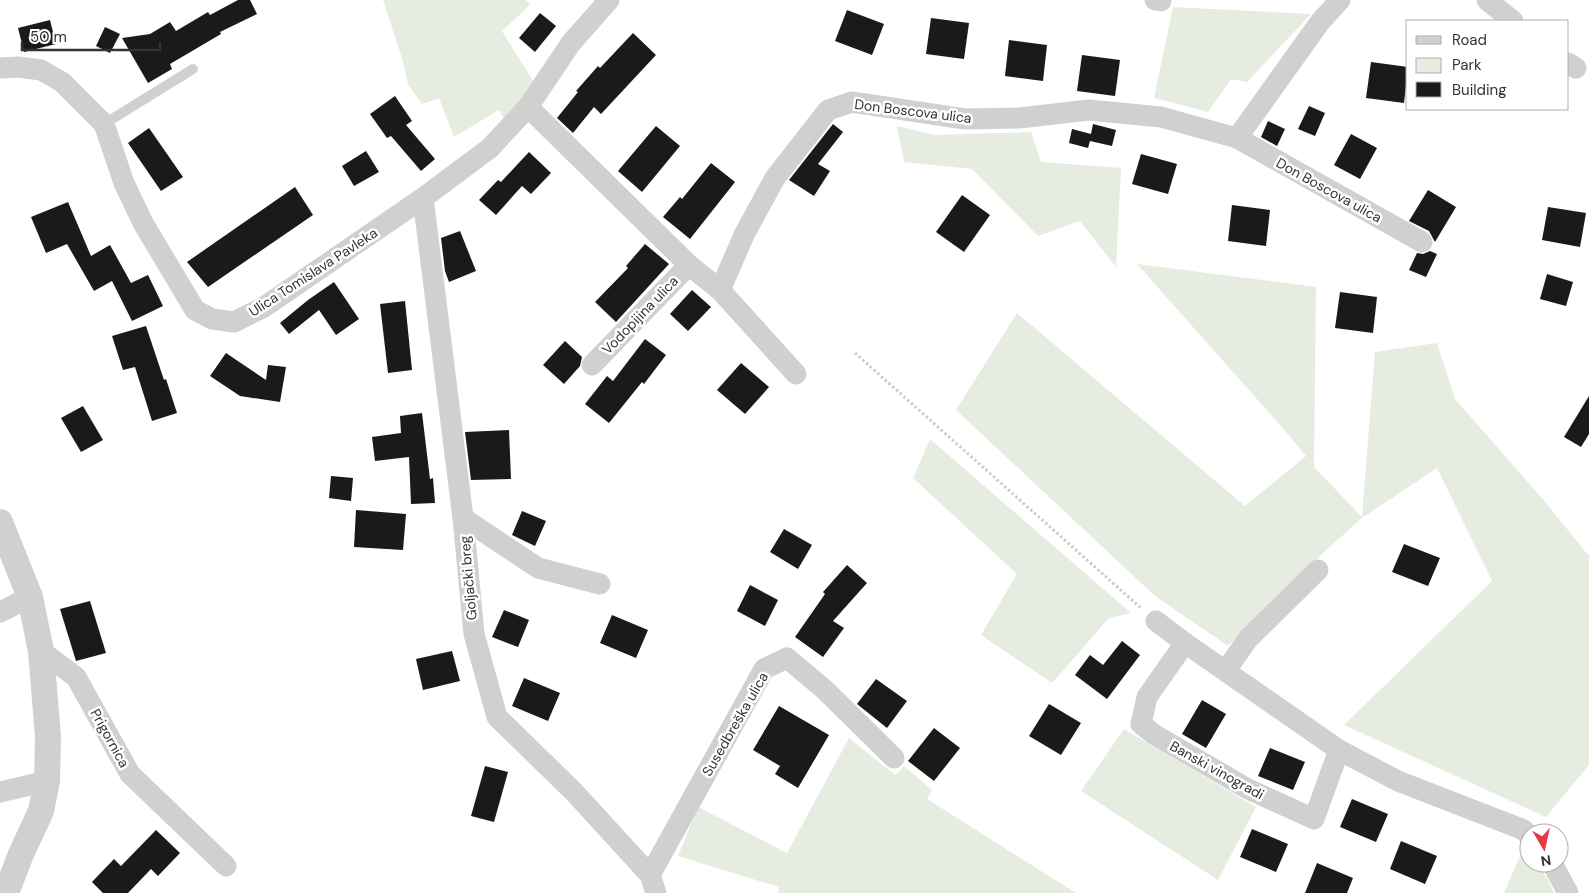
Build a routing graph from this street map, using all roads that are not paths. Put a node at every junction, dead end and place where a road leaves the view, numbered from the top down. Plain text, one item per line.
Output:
1 (609, 0) edge
2 (1340, 0) edge
3 (1487, 0) edge
4 (1512, 20) edge
5 (0, 68) edge
6 (193, 69) dead end
7 (528, 107) junction
8 (104, 124) junction
9 (1237, 138) junction
10 (424, 198) junction
11 (1422, 242) dead end
12 (689, 265) junction
13 (720, 290) junction
14 (592, 365) dead end
15 (796, 374) dead end
16 (463, 518) junction
17 (0, 522) edge
18 (1318, 570) dead end
19 (600, 584) dead end
20 (30, 597) junction
21 (0, 612) edge
22 (1156, 621) road end
23 (1185, 643) junction
24 (41, 650) junction
25 (1226, 670) junction
26 (1338, 750) junction
27 (894, 758) dead end
28 (46, 781) junction
29 (0, 792) edge
30 (1519, 828) edge
31 (226, 866) dead end
32 (1557, 873) edge
33 (653, 884) edge
34 (6, 893) edge
35 (1568, 893) edge

1 - 7 street, Ulica Tomislava Pavleka
2 - 9 street
3 - 4 street
5 - 8 street, Ulica Tomislava Pavleka
6 - 8 lane
7 - 10 street, Ulica Tomislava Pavleka
7 - 12 street
8 - 10 street, Ulica Tomislava Pavleka
9 - 11 street, Don Boscova ulica
9 - 13 street, Don Boscova ulica
10 - 16 street, Goljački breg
12 - 13 street
12 - 14 street, Vodopijina ulica
13 - 15 street
16 - 19 street
16 - 33 street, Goljački breg
17 - 20 street
18 - 25 street
20 - 21 street
20 - 24 street
22 - 23 street
23 - 25 street
23 - 26 street, Banski vinogradi
24 - 28 street
24 - 31 street, Prigornica
25 - 26 street
26 - 30 street
27 - 33 street, Susedbreška ulica
28 - 29 street
28 - 34 street
32 - 35 street

